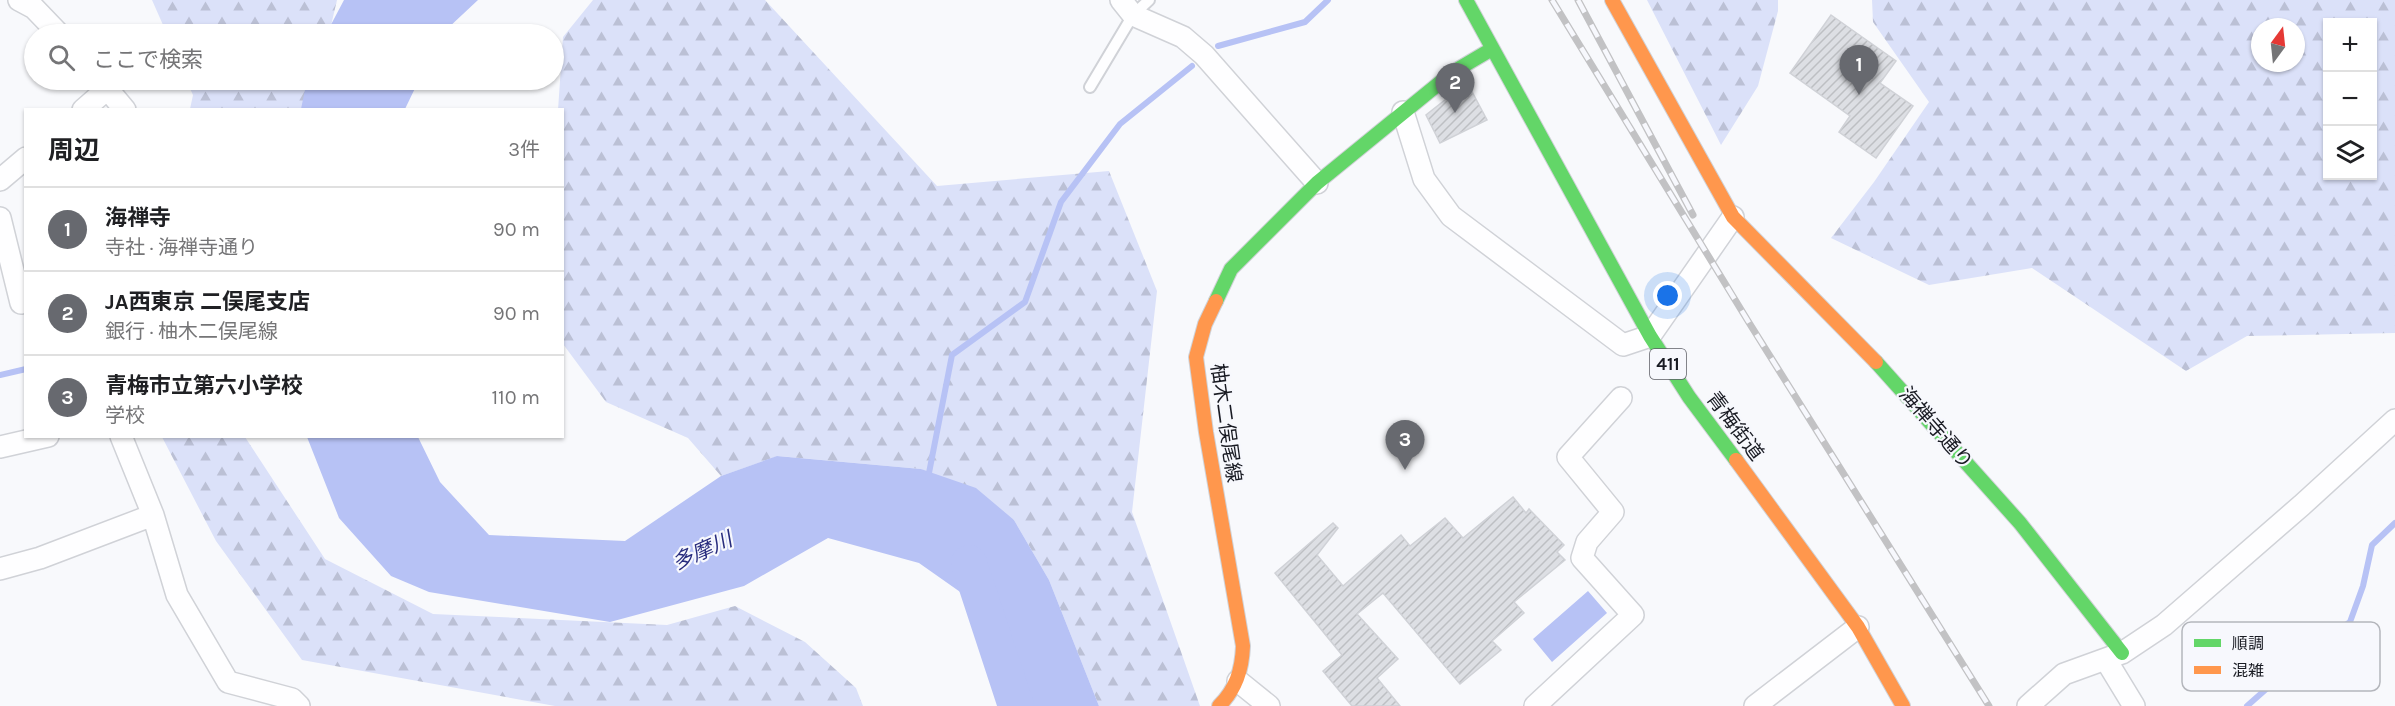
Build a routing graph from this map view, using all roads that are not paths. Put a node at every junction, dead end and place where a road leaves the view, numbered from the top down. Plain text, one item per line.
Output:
1 (19, 0) edge
2 (1149, 0) edge
3 (1466, 0) edge
4 (1612, 0) edge
5 (1127, 8) edge
6 (49, 24) edge
7 (1492, 49) junction
8 (1090, 87) dead end
9 (99, 90) edge
10 (109, 90) edge
11 (85, 108) edge
12 (123, 108) edge
13 (1403, 112) junction
14 (24, 160) edge
15 (0, 180) edge
16 (1317, 183) junction
17 (1733, 217) junction
18 (0, 218) edge
19 (3, 244) edge
20 (21, 303) dead end
21 (1650, 336) junction
22 (1621, 398) dead end
23 (2395, 420) edge
24 (39, 438) edge
25 (122, 438) edge
26 (0, 447) edge
27 (153, 515) junction
28 (0, 569) edge
29 (1858, 627) junction
30 (2114, 657) junction
31 (1238, 681) junction
32 (299, 706) edge
33 (1219, 706) edge
34 (1258, 706) edge
35 (1269, 706) edge
36 (1535, 706) edge
37 (1755, 706) edge
38 (1903, 706) edge
39 (2028, 706) edge
40 (2134, 706) edge

1 - 6 street
2 - 5 lane
3 - 7 main road, 青梅街道 / 411
4 - 17 main road, 海禅寺通り
5 - 8 lane
5 - 16 street
7 - 13 main road, 柚木二俣尾線
7 - 21 main road, 青梅街道 / 411
9 - 11 street
10 - 12 street
13 - 16 main road, 柚木二俣尾線
13 - 21 street
14 - 15 street
16 - 31 main road, 柚木二俣尾線
17 - 21 street
17 - 30 main road, 海禅寺通り
18 - 19 street
19 - 20 street
21 - 29 main road, 青梅街道 / 411
22 - 36 street
23 - 30 street
24 - 26 street
25 - 27 street
27 - 28 street
27 - 32 street
29 - 37 street
29 - 38 main road, 青梅街道 / 411
30 - 39 street
30 - 40 street, 海禅寺通り
31 - 33 main road, 柚木二俣尾線
31 - 34 street
31 - 35 street

